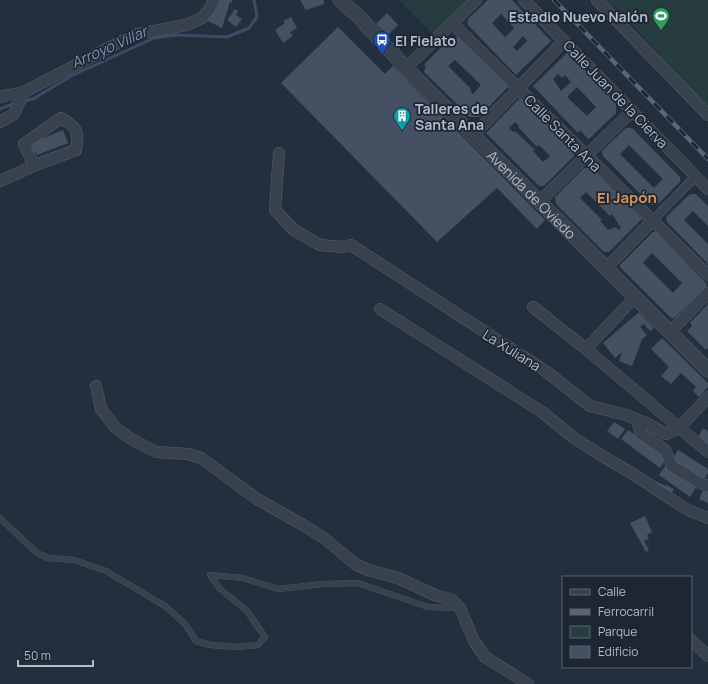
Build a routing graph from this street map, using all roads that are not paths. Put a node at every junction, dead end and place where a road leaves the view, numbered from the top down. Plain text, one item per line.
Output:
1 (214, 0) edge
2 (340, 0) edge
3 (476, 0) edge
4 (524, 0) edge
5 (597, 0) edge
6 (452, 23) junction
7 (564, 41) junction
8 (406, 68) junction
9 (518, 88) junction
10 (23, 94) junction
11 (0, 97) edge
12 (632, 111) junction
13 (708, 115) edge
14 (0, 122) edge
15 (473, 135) junction
16 (278, 153) dead end
17 (586, 156) junction
18 (34, 166) junction
19 (696, 176) junction
20 (0, 181) edge
21 (708, 188) edge
22 (540, 201) junction
23 (652, 221) junction
24 (606, 268) junction
25 (708, 275) edge
26 (708, 293) edge
27 (635, 297) junction
28 (533, 307) dead end
29 (380, 309) dead end
30 (670, 332) junction
31 (586, 349) junction
32 (708, 370) edge
33 (96, 386) dead end
34 (708, 397) edge
35 (637, 420) junction
36 (679, 428) junction
37 (708, 452) edge
38 (708, 486) edge
39 (0, 518) edge
40 (708, 518) edge
41 (460, 608) junction
42 (692, 641) edge
43 (708, 656) edge
44 (526, 684) edge

1 - 10 street
2 - 8 street, Avenida de Oviedo
3 - 6 street
4 - 7 street, Calle Juan de la Cierva
5 - 13 street
6 - 8 street
6 - 9 street, Calle Santa Ana
7 - 9 street
7 - 12 street, Calle Juan de la Cierva
8 - 15 street, Avenida de Oviedo
9 - 15 street
9 - 17 street, Calle Santa Ana
10 - 11 street
10 - 14 street
12 - 17 street
12 - 19 street, Calle Juan de la Cierva
15 - 22 street, Avenida de Oviedo
16 - 35 street, La Xuliana
17 - 22 street
17 - 23 street, Calle Santa Ana
18 - 18 street
18 - 20 street
19 - 21 street, Calle Juan de la Cierva
19 - 23 street
22 - 24 street, Avenida de Oviedo
23 - 24 street
23 - 25 street, Calle Santa Ana
24 - 27 street, Avenida de Oviedo
26 - 30 street
27 - 30 street, Avenida de Oviedo
27 - 31 street
28 - 31 street
29 - 40 street
30 - 32 street, Avenida de Oviedo
31 - 36 street
33 - 41 street
34 - 36 street
35 - 36 street, La Xuliana
35 - 38 street
36 - 37 street
39 - 41 lane
41 - 44 street
42 - 43 street

